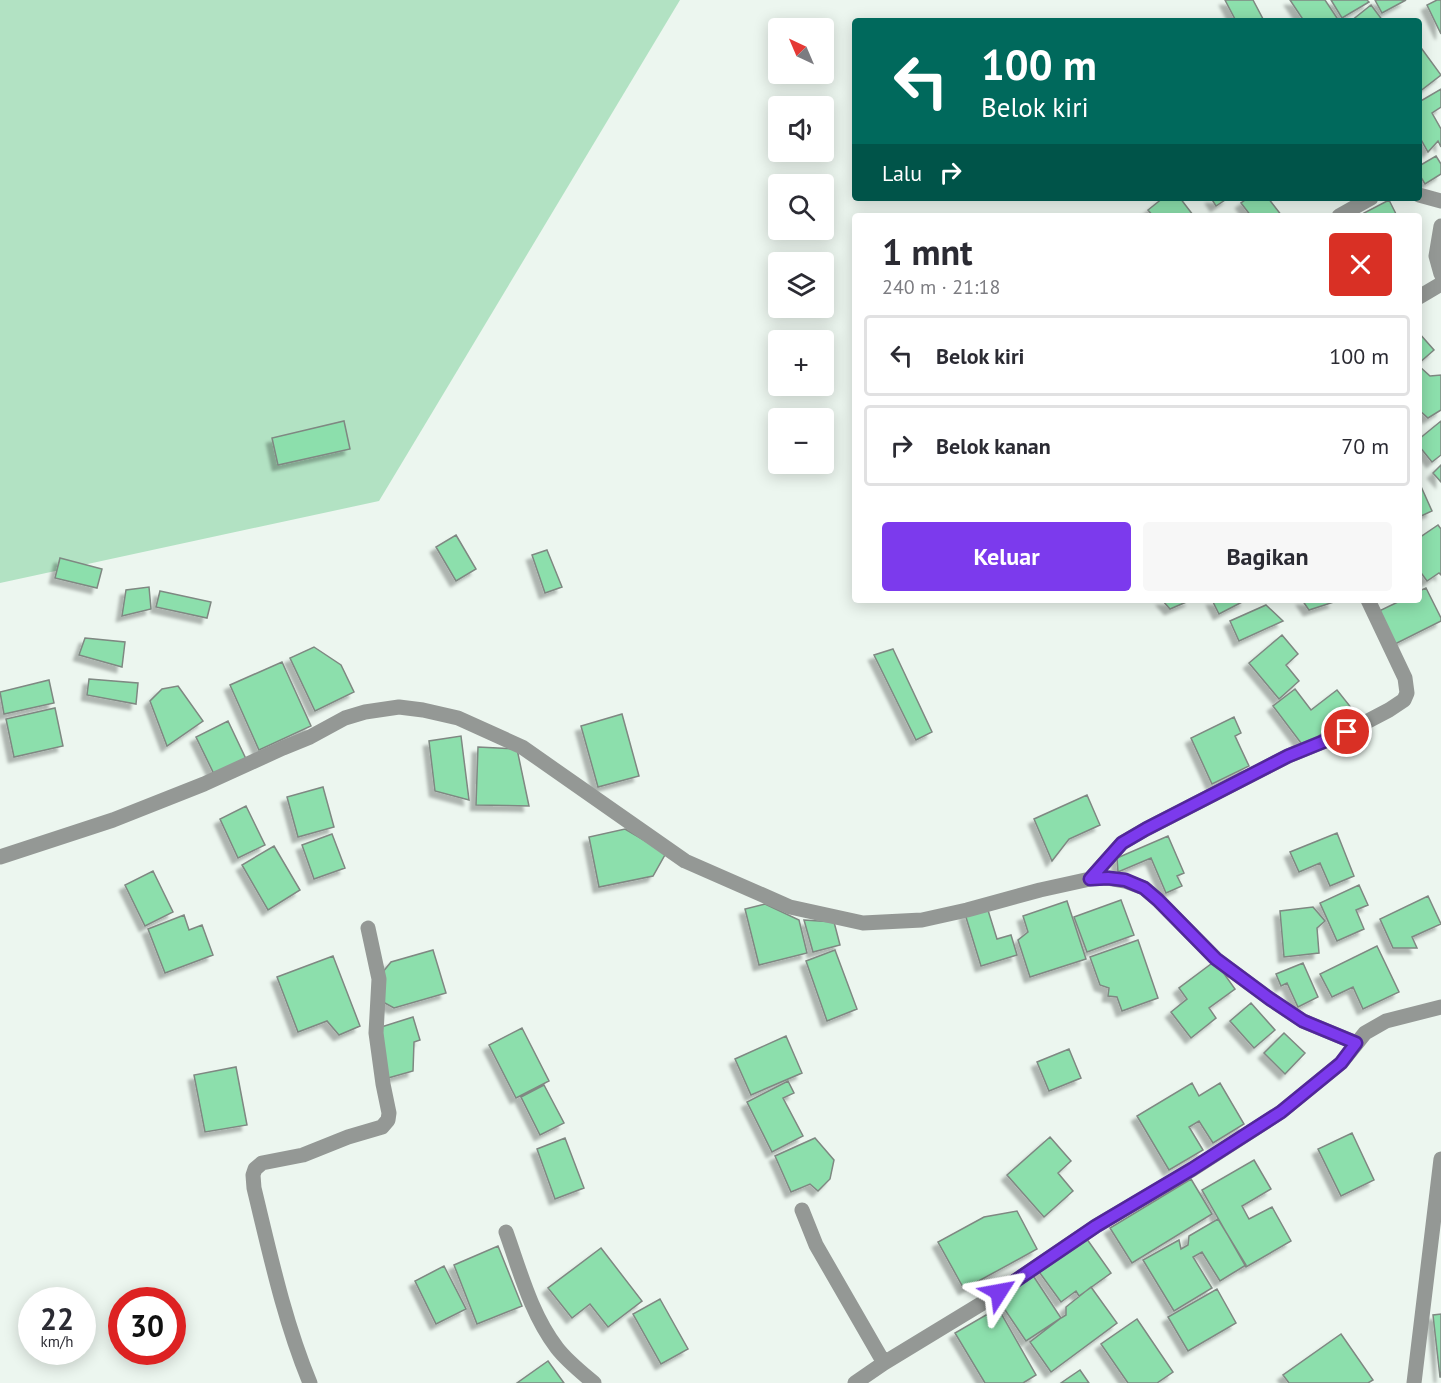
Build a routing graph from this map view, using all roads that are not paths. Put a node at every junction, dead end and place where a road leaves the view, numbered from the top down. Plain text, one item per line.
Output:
1 (1422, 196) edge
2 (1366, 201) edge
3 (1441, 201) edge
4 (1344, 213) edge
5 (1441, 226) edge
6 (1441, 274) edge
7 (1441, 284) edge
8 (1422, 295) edge
9 (1369, 603) edge
10 (0, 857) edge
11 (1090, 879) junction
12 (368, 928) dead end
13 (1441, 1007) edge
14 (1356, 1043) junction
15 (1441, 1159) edge
16 (802, 1210) dead end
17 (506, 1232) dead end
18 (884, 1363) junction
19 (310, 1383) edge
20 (594, 1383) edge
21 (855, 1383) edge
22 (1414, 1383) edge

1 - 3 street
2 - 4 street
5 - 6 street
7 - 8 street
9 - 11 street
10 - 11 street
11 - 14 street
12 - 19 street
13 - 14 street
14 - 18 street
15 - 22 street
16 - 18 street
17 - 20 street
18 - 21 street

